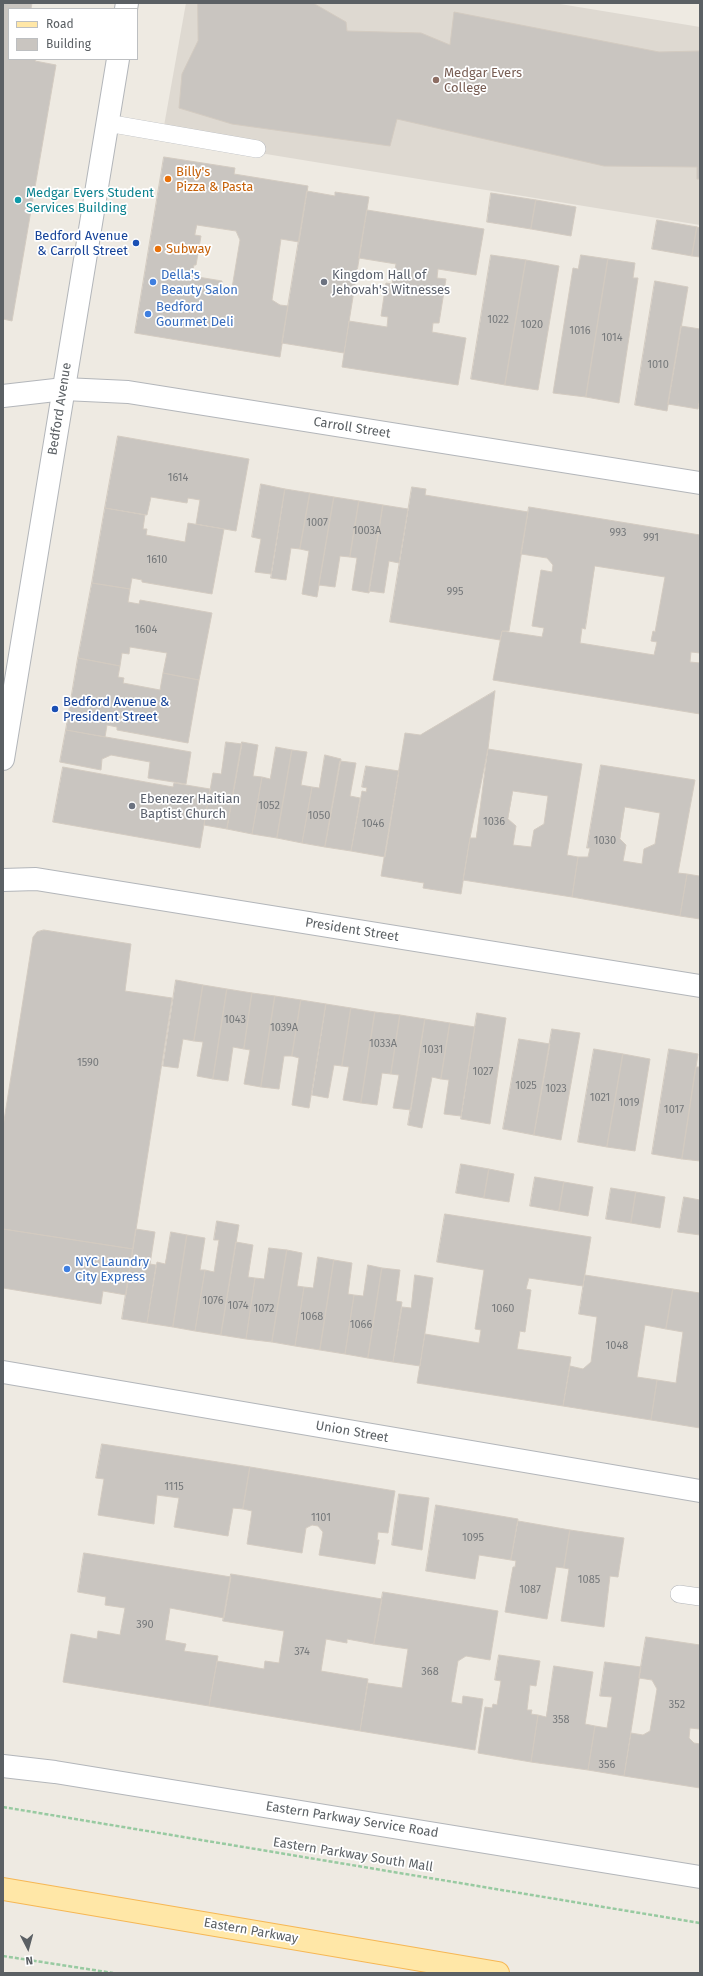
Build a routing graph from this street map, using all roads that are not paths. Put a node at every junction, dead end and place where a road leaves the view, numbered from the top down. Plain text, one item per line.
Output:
1 (118, 60) edge
2 (108, 123) junction
3 (257, 149) dead end
4 (64, 389) junction
5 (3, 396) edge
6 (700, 483) edge
7 (3, 758) edge
8 (3, 880) edge
9 (700, 986) edge
10 (3, 1372) edge
11 (700, 1491) edge
12 (679, 1594) dead end
13 (700, 1598) edge
14 (3, 1766) edge
15 (700, 1877) edge
16 (3, 1889) edge
17 (498, 1973) edge

1 - 2 street, Bedford Avenue
2 - 3 lane
2 - 4 street, Bedford Avenue
4 - 5 street, Carroll Street
4 - 6 street, Carroll Street
4 - 7 street, Bedford Avenue
8 - 9 street, President Street
10 - 11 street, Union Street
12 - 13 lane
14 - 15 street, Eastern Parkway Service Road
16 - 17 main road, Eastern Parkway

